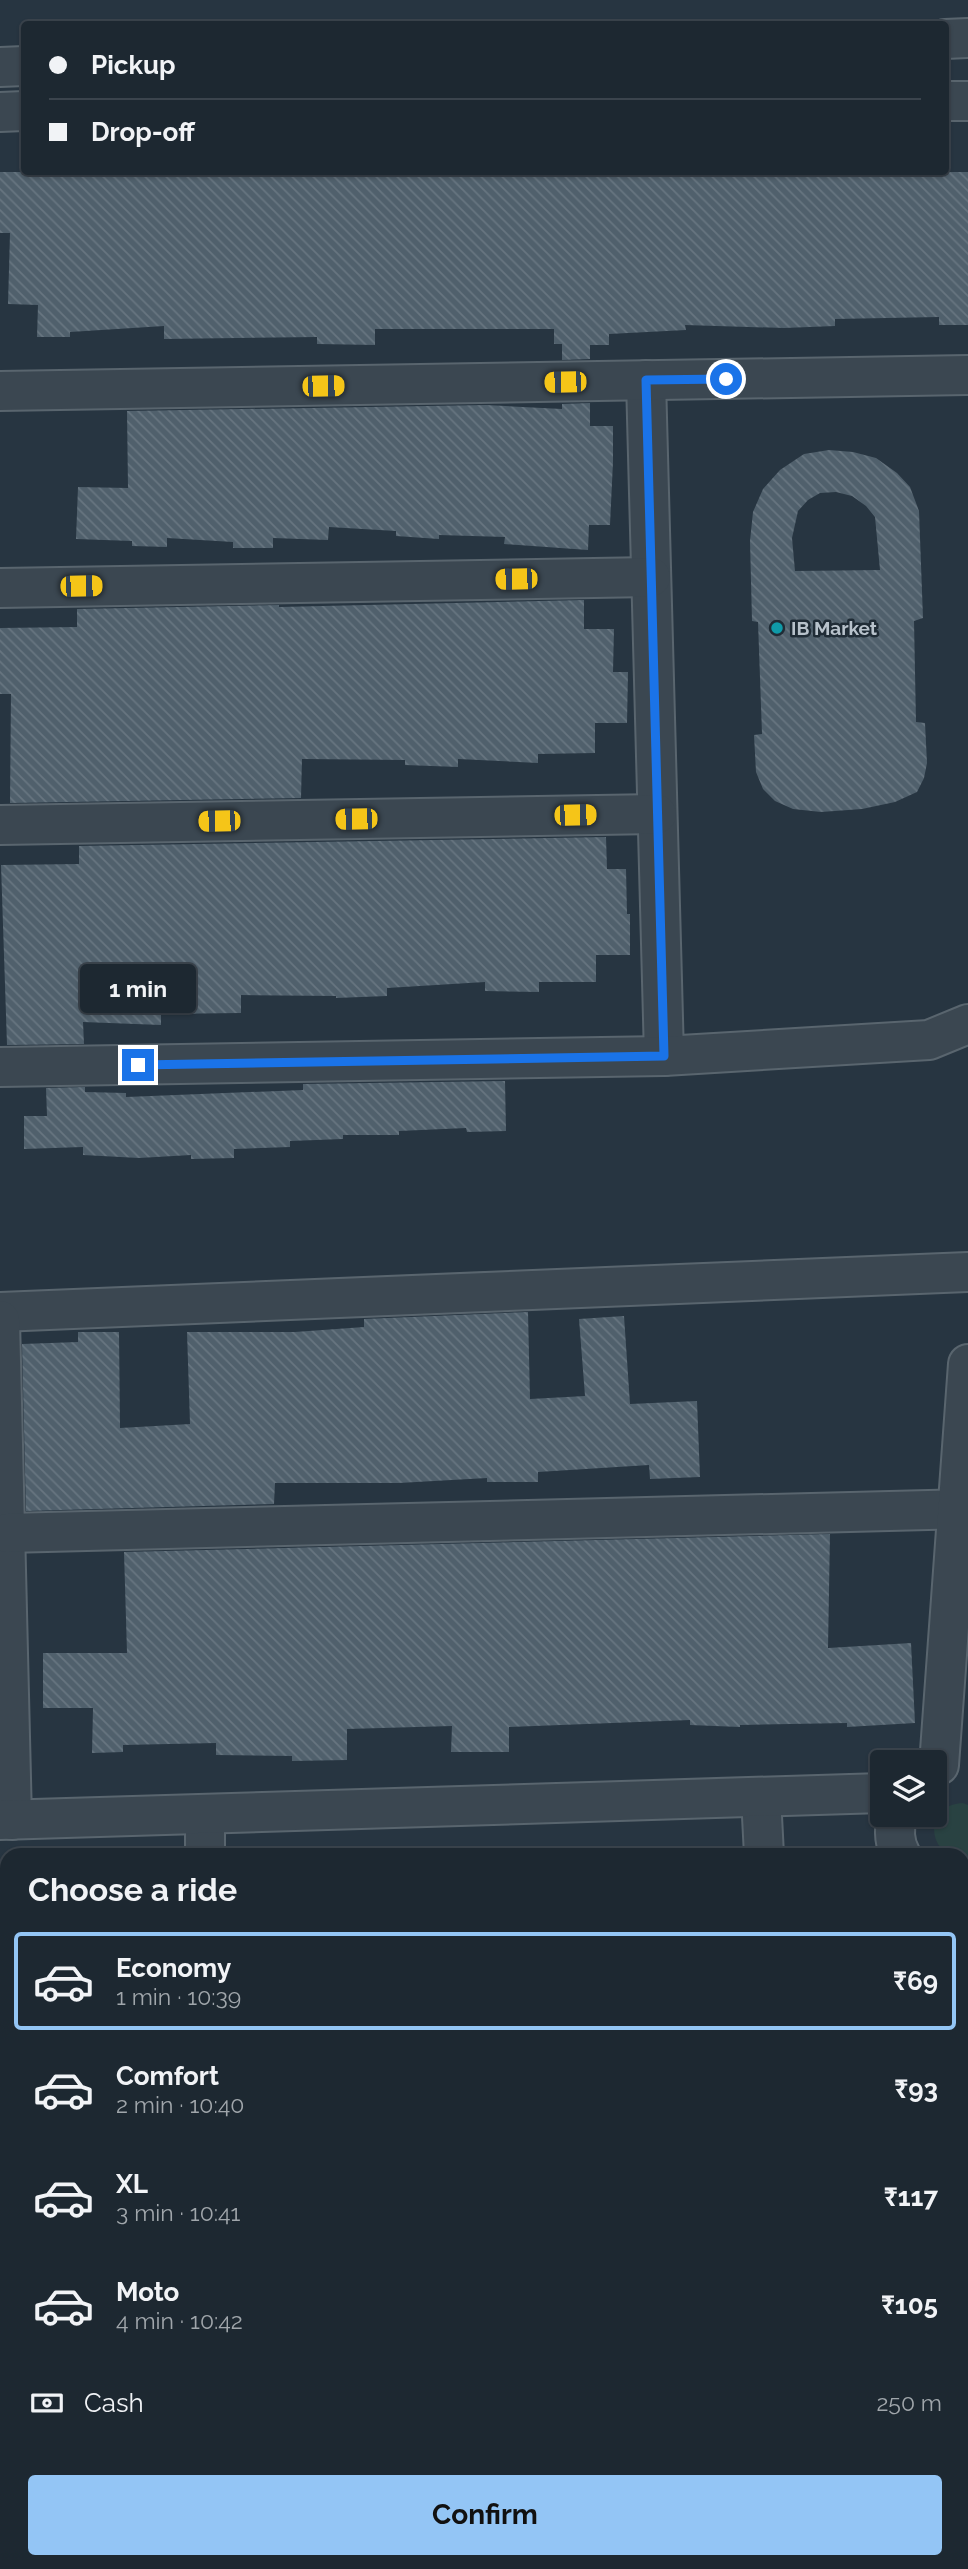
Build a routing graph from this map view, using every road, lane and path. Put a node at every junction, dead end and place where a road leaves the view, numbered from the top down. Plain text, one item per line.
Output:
1 (968, 38) edge
2 (949, 39) edge
3 (0, 66) edge
4 (21, 66) edge
5 (949, 101) edge
6 (968, 101) edge
7 (21, 111) edge
8 (0, 112) edge
9 (968, 375) edge
10 (646, 380) junction
11 (0, 391) edge
12 (651, 577) junction
13 (0, 588) edge
14 (657, 814) junction
15 (0, 825) edge
16 (968, 1024) edge
17 (664, 1056) junction
18 (0, 1067) edge
19 (968, 1272) edge
20 (0, 1312) edge
21 (0, 1320) edge
22 (0, 1336) edge
23 (968, 1364) edge
24 (963, 1509) edge
25 (7, 1533) junction
26 (947, 1765) edge
27 (870, 1793) edge
28 (761, 1797) junction
29 (205, 1814) junction
30 (6, 1820) edge
31 (894, 1827) edge
32 (205, 1848) edge
33 (764, 1848) edge
34 (898, 1848) edge

1 - 2 street
3 - 4 street
5 - 6 street
7 - 8 street
9 - 10 street
10 - 11 street
10 - 12 street
12 - 13 street
12 - 14 street
14 - 15 street
14 - 17 street
16 - 17 street
17 - 18 street
19 - 20 street
21 - 22 street
22 - 25 street
23 - 24 street
24 - 25 street
24 - 26 street
25 - 30 street
27 - 28 street
28 - 29 street
28 - 33 street
29 - 30 street
29 - 32 street
31 - 34 street

